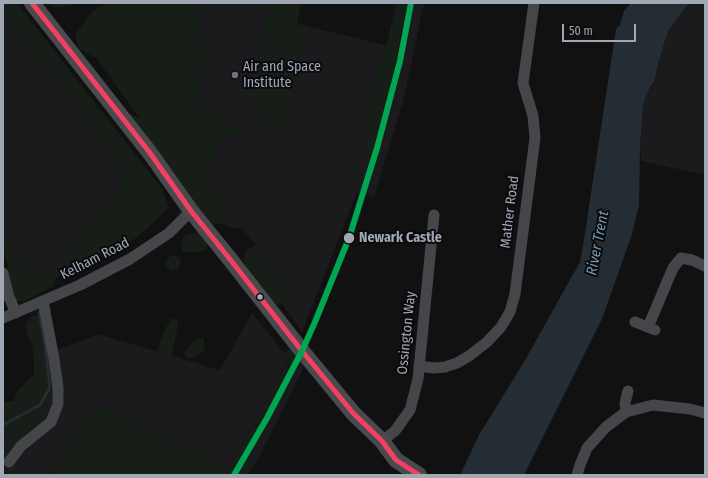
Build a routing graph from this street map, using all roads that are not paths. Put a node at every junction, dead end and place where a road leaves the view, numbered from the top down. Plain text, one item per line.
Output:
1 (32, 3) edge
2 (534, 3) edge
3 (191, 211) junction
4 (434, 215) dead end
5 (705, 266) edge
6 (3, 273) edge
7 (43, 301) junction
8 (16, 313) junction
9 (3, 318) edge
10 (635, 322) dead end
11 (419, 366) junction
12 (628, 391) dead end
13 (626, 412) junction
14 (705, 413) edge
15 (382, 441) junction
16 (9, 462) dead end
17 (419, 475) edge
18 (577, 475) edge

1 - 3 main road
2 - 11 street, Mather Road
3 - 7 street, Kelham Road
3 - 15 main road
4 - 11 street, Ossington Way
5 - 10 street
6 - 8 street
7 - 8 street, Kelham Road
7 - 16 street
8 - 9 street, Kelham Road
11 - 15 street, Ossington Way
12 - 13 street
13 - 14 street
13 - 18 street
15 - 17 main road

